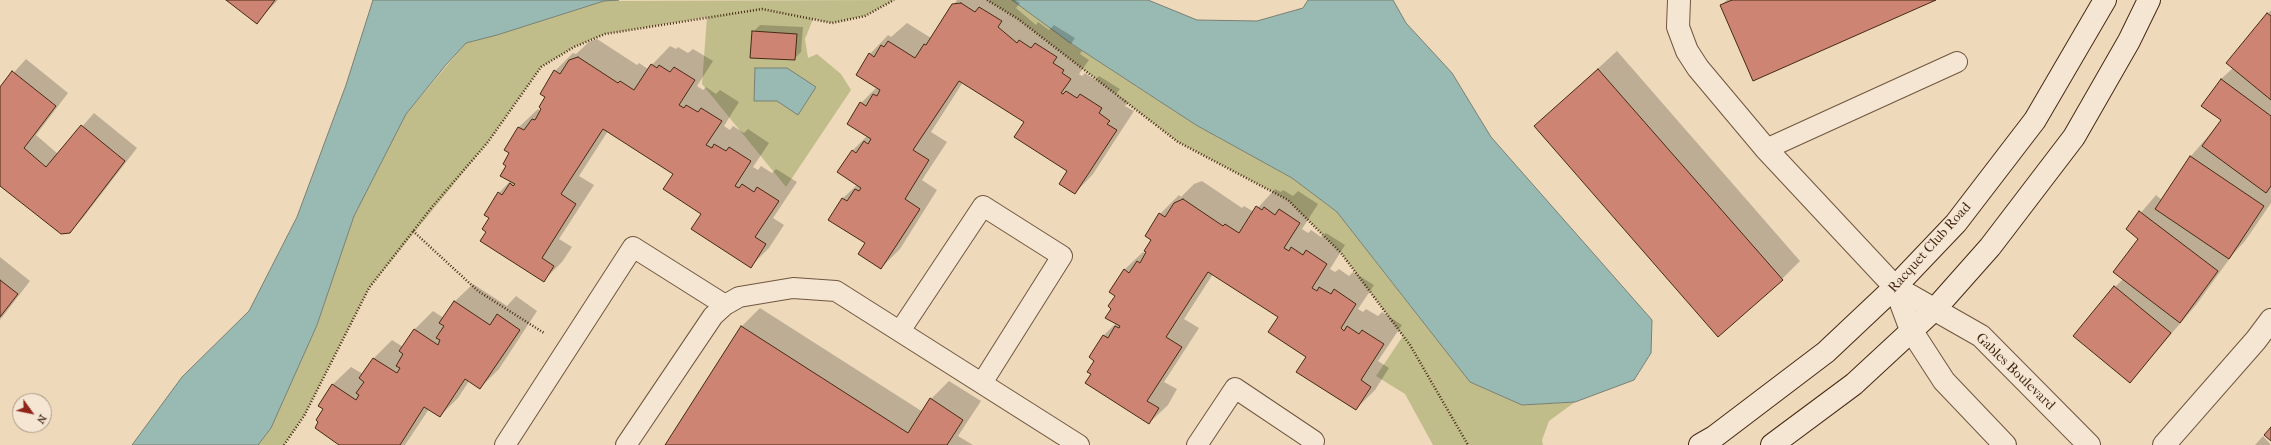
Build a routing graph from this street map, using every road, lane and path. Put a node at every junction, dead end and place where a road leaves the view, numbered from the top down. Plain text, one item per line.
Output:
1 (894, 0) edge
2 (987, 0) edge
3 (1679, 0) edge
4 (2105, 0) edge
5 (2149, 0) edge
6 (1957, 62) dead end
7 (1766, 149) junction
8 (413, 231) junction
9 (1895, 287) junction
10 (724, 305) junction
11 (1935, 309) junction
12 (2271, 320) edge
13 (1911, 330) junction
14 (900, 331) junction
15 (568, 348) junction
16 (982, 383) junction
17 (284, 445) edge
18 (505, 445) edge
19 (626, 445) edge
20 (1079, 445) edge
21 (1196, 445) edge
22 (1312, 445) edge
23 (1468, 445) edge
24 (1700, 445) edge
25 (1772, 445) edge
26 (2005, 445) edge
27 (2089, 445) edge
28 (2164, 445) edge

1 - 8 path
2 - 23 path
3 - 7 street
4 - 9 street, Racquet Club Road
5 - 11 street
6 - 7 lane
7 - 9 street
8 - 15 path
8 - 17 path
9 - 11 street, Gables Boulevard
9 - 13 street
9 - 24 street, Racquet Club Road
10 - 14 lane
10 - 15 lane
10 - 19 lane
11 - 13 street
11 - 27 street, Gables Boulevard
12 - 28 street
13 - 25 street
13 - 26 street
14 - 16 lane
14 - 16 lane
15 - 18 lane
16 - 20 lane
21 - 22 lane

